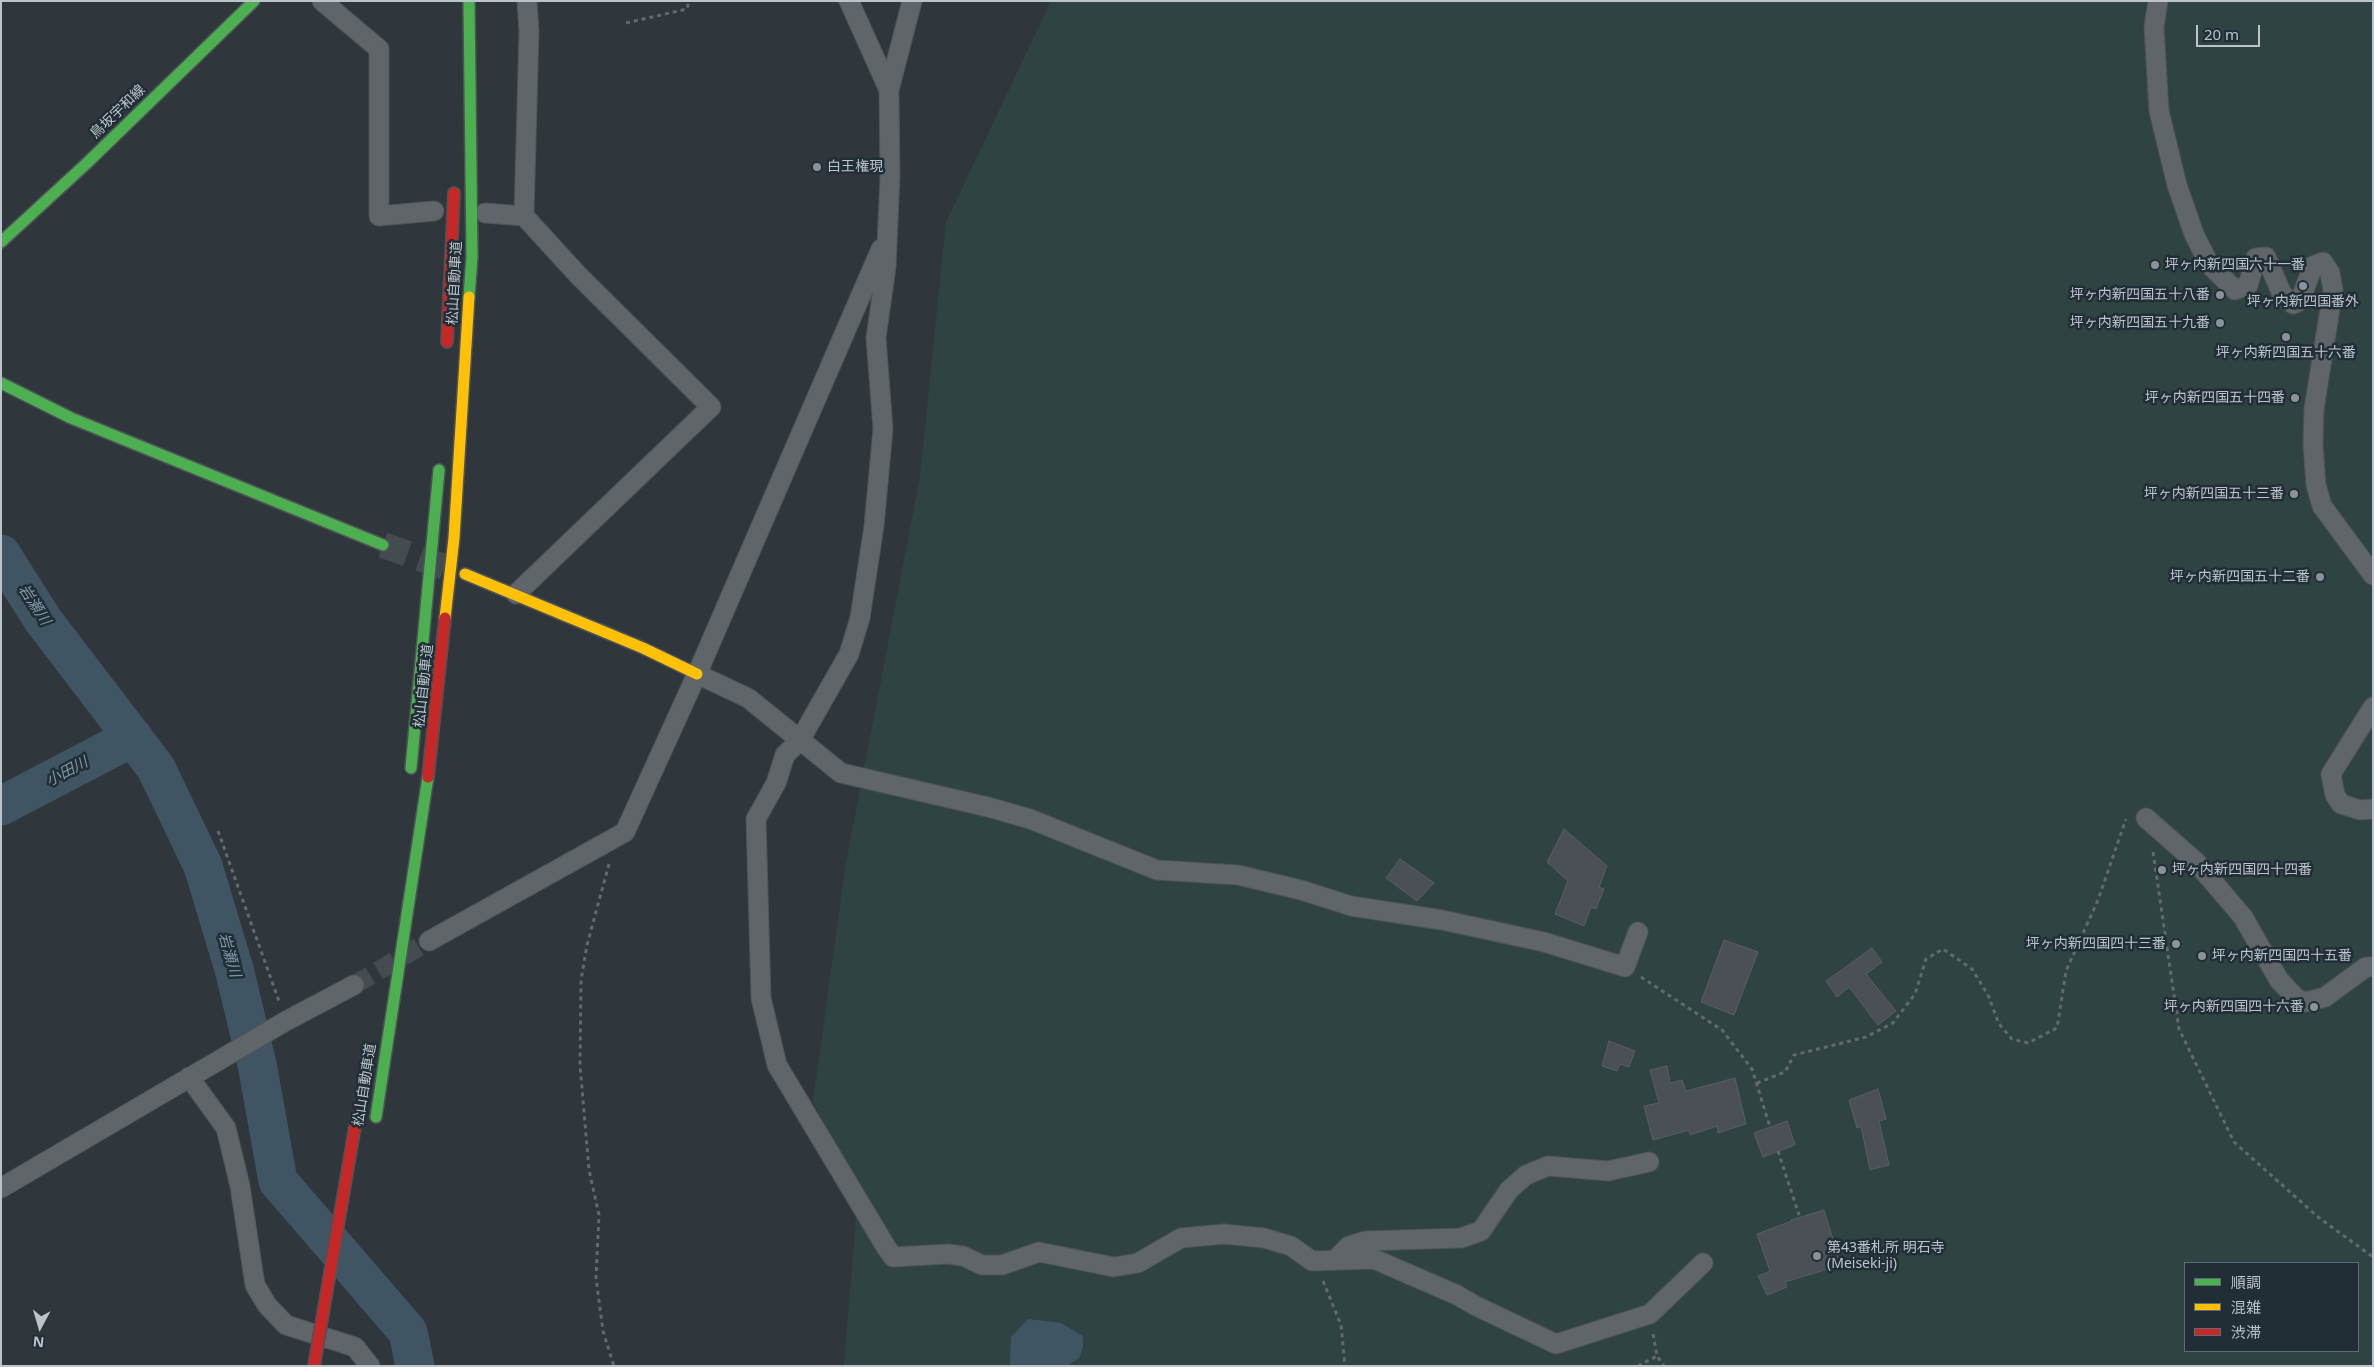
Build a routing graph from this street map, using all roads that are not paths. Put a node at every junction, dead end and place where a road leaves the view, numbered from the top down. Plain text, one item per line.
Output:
1 (254, 1) edge
2 (322, 1) edge
3 (469, 1) edge
4 (527, 1) edge
5 (849, 1) edge
6 (912, 1) edge
7 (2158, 1) edge
8 (889, 90) junction
9 (454, 181) dead end
10 (434, 211) dead end
11 (485, 213) dead end
12 (524, 216) junction
13 (886, 239) junction
14 (2, 240) edge
15 (446, 354) dead end
16 (1, 383) edge
17 (440, 454) dead end
18 (383, 545) tunnel mouth
19 (465, 574) dead end
20 (2373, 575) edge
21 (516, 594) junction
22 (697, 674) junction
23 (2373, 707) edge
24 (800, 740) junction
25 (409, 782) dead end
26 (2373, 809) edge
27 (2146, 818) road end
28 (1638, 932) dead end
29 (429, 941) tunnel mouth
30 (2373, 967) edge
31 (354, 985) tunnel mouth
32 (189, 1077) junction
33 (358, 1110) dead end
34 (375, 1121) dead end
35 (1649, 1162) dead end
36 (1, 1188) edge
37 (1335, 1260) junction
38 (1703, 1263) dead end
39 (337, 1327) dead end
40 (332, 1356) dead end
41 (314, 1366) edge
42 (370, 1366) edge

1 - 14 main road, 鳥坂宇和線
2 - 10 street
3 - 34 main road, 松山自動車道
4 - 12 street
5 - 8 street
6 - 8 street
7 - 20 street
8 - 13 street
9 - 15 main road, 松山自動車道
11 - 12 street
12 - 21 street
13 - 22 street
13 - 24 street
16 - 18 main road
17 - 25 main road, 松山自動車道
19 - 21 main road
21 - 22 main road
22 - 24 street
22 - 29 street
23 - 26 street
24 - 28 street
24 - 37 street
27 - 30 street
31 - 32 street
32 - 36 street
32 - 42 street
33 - 41 main road, 松山自動車道, bridge
35 - 37 street
37 - 38 street
39 - 40 main road

